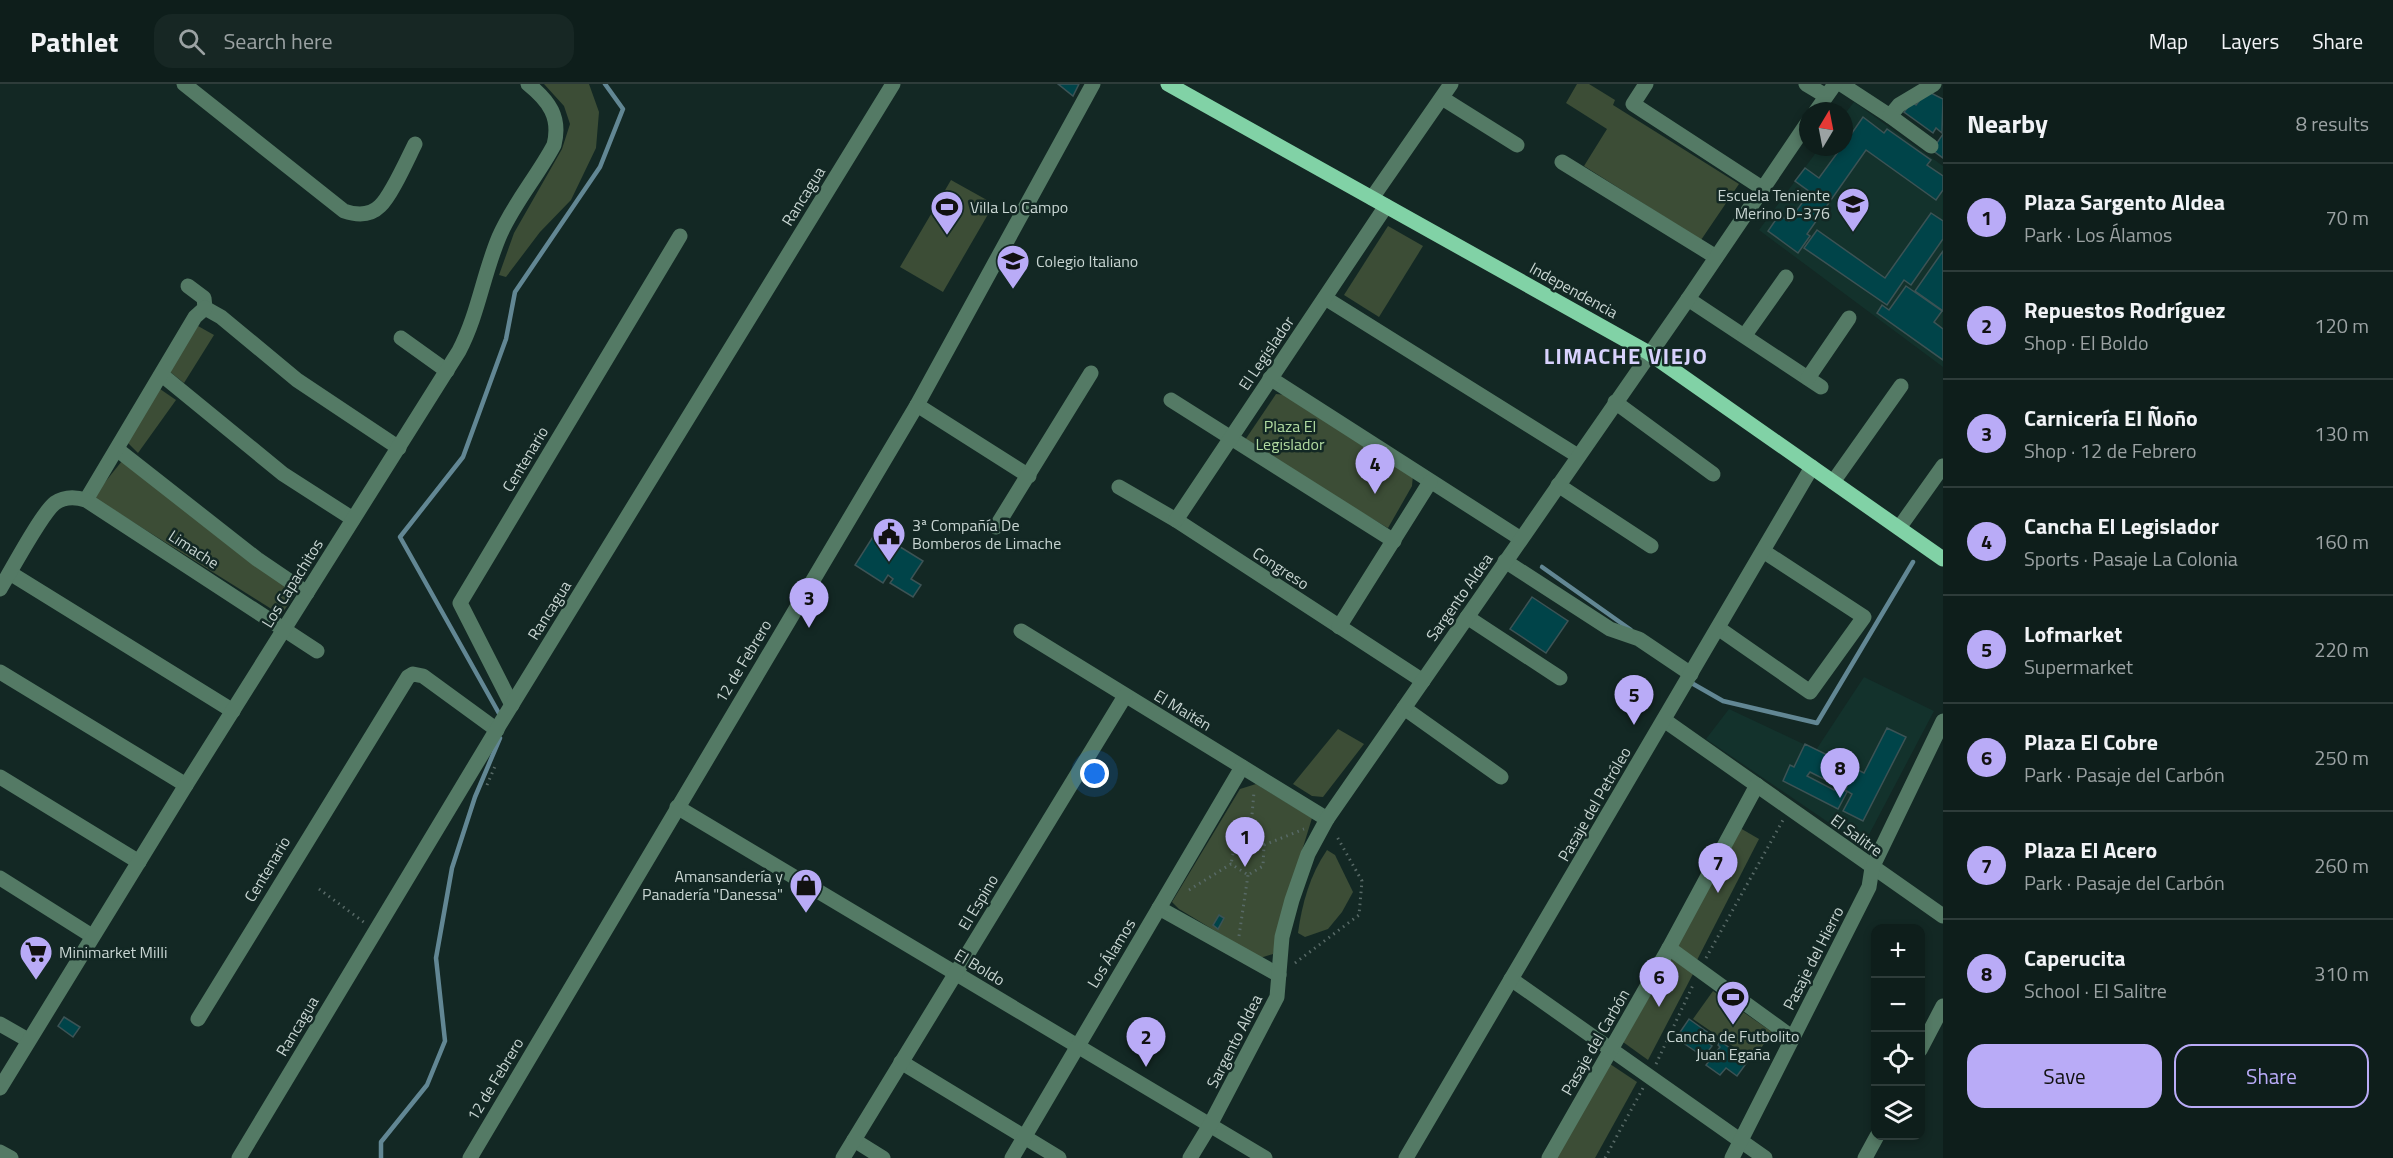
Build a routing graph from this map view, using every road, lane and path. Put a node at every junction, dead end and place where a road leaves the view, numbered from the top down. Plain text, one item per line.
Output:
1 (183, 84) edge
2 (893, 84) edge
3 (1093, 84) edge
4 (1168, 84) edge
5 (1451, 84) edge
6 (1646, 84) edge
7 (1806, 84) edge
8 (1841, 84) edge
9 (1936, 84) edge
10 (529, 85) edge
11 (1943, 88) edge
12 (1830, 90) edge
13 (1442, 99) junction
14 (1890, 116) junction
15 (1799, 135) edge
16 (415, 144) dead end
17 (1517, 145) dead end
18 (1931, 146) dead end
19 (1562, 162) dead end
20 (1762, 188) junction
21 (1372, 198) junction
22 (1386, 206) junction
23 (680, 236) dead end
24 (1716, 257) junction
25 (1786, 277) dead end
26 (188, 286) dead end
27 (1325, 298) junction
28 (1688, 299) junction
29 (205, 308) junction
30 (1849, 318) dead end
31 (1745, 335) junction
32 (401, 338) dead end
33 (1649, 353) junction
34 (447, 371) junction
35 (1091, 373) dead end
36 (162, 375) junction
37 (1270, 378) junction
38 (1901, 386) dead end
39 (1172, 400) dead end
40 (1615, 402) junction
41 (917, 405) junction
42 (1231, 439) junction
43 (399, 448) junction
44 (118, 450) junction
45 (1578, 456) junction
46 (1943, 466) edge
47 (1812, 467) junction
48 (1713, 474) dead end
49 (1029, 476) junction
50 (1430, 482) junction
51 (1833, 482) junction
52 (1558, 485) junction
53 (1119, 487) dead end
54 (86, 500) junction
55 (353, 519) junction
56 (1176, 520) junction
57 (996, 527) dead end
58 (1899, 528) junction
59 (1521, 539) junction
60 (1394, 541) junction
61 (1651, 546) dead end
62 (1763, 551) junction
63 (1943, 559) edge
64 (1505, 561) junction
65 (9, 573) junction
66 (0, 589) edge
67 (307, 593) junction
68 (1467, 617) junction
69 (1339, 627) junction
70 (1718, 628) junction
71 (285, 630) junction
72 (1021, 631) dead end
73 (317, 651) dead end
74 (0, 672) edge
75 (1560, 678) dead end
76 (1688, 678) junction
77 (1423, 681) junction
78 (1125, 696) junction
79 (1404, 708) junction
80 (232, 711) junction
81 (503, 719) junction
82 (1664, 720) junction
83 (1943, 721) edge
84 (1249, 771) junction
85 (0, 777) edge
86 (1501, 777) dead end
87 (186, 785) junction
88 (1757, 785) junction
89 (677, 807) junction
90 (1327, 819) junction
91 (1250, 838) junction
92 (1264, 845) junction
93 (139, 862) junction
94 (1231, 864) junction
95 (1872, 868) junction
96 (1248, 875) junction
97 (0, 878) edge
98 (319, 889) dead end
99 (1186, 892) dead end
100 (1159, 908) junction
101 (1943, 916) edge
102 (376, 931) junction
103 (92, 936) junction
104 (1669, 948) junction
105 (1237, 951) junction
106 (956, 973) junction
107 (1280, 975) junction
108 (1511, 979) junction
109 (1943, 1006) edge
110 (198, 1019) dead end
111 (0, 1024) edge
112 (1793, 1038) junction
113 (28, 1040) junction
114 (1925, 1040) edge
115 (1078, 1046) junction
116 (1612, 1050) junction
117 (901, 1062) junction
118 (0, 1088) edge
119 (1210, 1125) junction
120 (1024, 1137) junction
121 (854, 1140) junction
122 (1875, 1140) edge
123 (1741, 1142) junction
124 (0, 1152) edge
125 (11, 1158) edge
126 (239, 1158) edge
127 (470, 1158) edge
128 (843, 1158) edge
129 (883, 1158) edge
130 (1012, 1158) edge
131 (1059, 1158) edge
132 (1190, 1158) edge
133 (1265, 1158) edge
134 (1406, 1158) edge
135 (1550, 1158) edge
136 (1732, 1158) edge
137 (1765, 1158) edge
138 (1865, 1158) edge

1 - 16 street
2 - 81 street, Rancagua
3 - 41 street, 12 de Febrero
4 - 21 main road, Independencia
5 - 13 street
6 - 20 street
7 - 12 street
8 - 14 street
9 - 11 street
9 - 14 street
10 - 34 street, Los Capachitos
13 - 17 street
13 - 21 street
14 - 18 street
15 - 20 street, Sargento Aldea
19 - 24 street
20 - 24 street, Sargento Aldea
21 - 22 main road, Independencia
22 - 27 street, El Legislador
22 - 33 main road, Independencia
23 - 81 street, Centenario
24 - 28 street, Sargento Aldea
25 - 31 street
26 - 29 street
27 - 37 street, El Legislador
27 - 45 street
28 - 31 street
28 - 33 street, Sargento Aldea
29 - 36 street
29 - 43 street
30 - 31 street
32 - 34 street
33 - 40 street, Sargento Aldea
33 - 47 main road, Independencia
34 - 43 street, Los Capachitos
35 - 49 street
36 - 44 street
36 - 55 street
37 - 42 street, El Legislador
37 - 50 street
38 - 51 street
39 - 42 street
40 - 45 street, Sargento Aldea
40 - 48 street
41 - 49 street
41 - 89 street, 12 de Febrero
42 - 56 street, El Legislador
42 - 60 street
43 - 55 street, Los Capachitos
44 - 54 street
44 - 67 street
45 - 52 street, Sargento Aldea
46 - 58 street
47 - 51 main road, Independencia
47 - 62 street, Pasaje del Petróleo
49 - 57 street
50 - 59 street
50 - 60 street
51 - 58 main road, Independencia
52 - 59 street, Sargento Aldea
52 - 61 street
53 - 56 street, Congreso
54 - 65 street
54 - 71 street, Limache
55 - 67 street, Los Capachitos
56 - 69 street, Congreso
58 - 63 main road, Independencia
59 - 64 street, Sargento Aldea
60 - 69 street
62 - 70 street, Pasaje del Petróleo
62 - 70 street
64 - 68 street, Sargento Aldea
64 - 76 street
65 - 66 street
65 - 80 street
67 - 71 street, Los Capachitos
68 - 75 street
68 - 77 street, Sargento Aldea
69 - 77 street, Congreso
70 - 76 street, Pasaje del Petróleo
71 - 73 street, Limache
71 - 80 street, Los Capachitos
72 - 78 street, El Maitén
74 - 87 street
76 - 82 street, Pasaje del Petróleo
77 - 79 street, Sargento Aldea
78 - 84 street, El Maitén
78 - 106 street, El Espino
79 - 86 street
79 - 90 street, Sargento Aldea
80 - 87 street, Los Capachitos
81 - 102 street, Rancagua
81 - 110 street, Centenario
82 - 88 street, El Salitre
82 - 108 street, Pasaje del Petróleo
83 - 95 street, Pasaje del Hierro
84 - 90 street, El Maitén
84 - 91 path
84 - 100 street, Los Álamos
85 - 93 street
87 - 93 street, Los Capachitos
88 - 95 street, El Salitre
88 - 104 street, Pasaje del Carbón
89 - 106 street, El Boldo
89 - 127 street, 12 de Febrero
90 - 92 path
90 - 107 street, Sargento Aldea
90 - 107 path
91 - 92 path
91 - 94 path
92 - 96 path
93 - 103 street, Los Capachitos
94 - 96 path
94 - 99 path
95 - 101 street, El Salitre
95 - 112 street, Pasaje del Hierro
96 - 105 path
97 - 103 street
98 - 102 path
100 - 105 street
100 - 115 street, Los Álamos
102 - 126 street, Rancagua
103 - 113 street, Los Capachitos
104 - 112 street
104 - 116 street, Pasaje del Carbón
105 - 107 street
106 - 115 street, El Boldo
106 - 117 street, El Espino
107 - 119 street, Sargento Aldea
108 - 116 street
108 - 134 street, Pasaje del Petróleo
109 - 114 street
111 - 113 street
112 - 123 street, Pasaje del Hierro
113 - 118 street, Los Capachitos
115 - 119 street, El Boldo
115 - 120 street, Los Álamos
116 - 123 street
116 - 135 street, Pasaje del Carbón
117 - 120 street
117 - 121 street, El Espino
119 - 132 street, Sargento Aldea
119 - 133 street, El Boldo
120 - 130 street, Los Álamos
120 - 131 street
121 - 128 street, El Espino
121 - 129 street
122 - 138 street
123 - 136 street, Pasaje del Hierro
123 - 137 street
124 - 125 street

